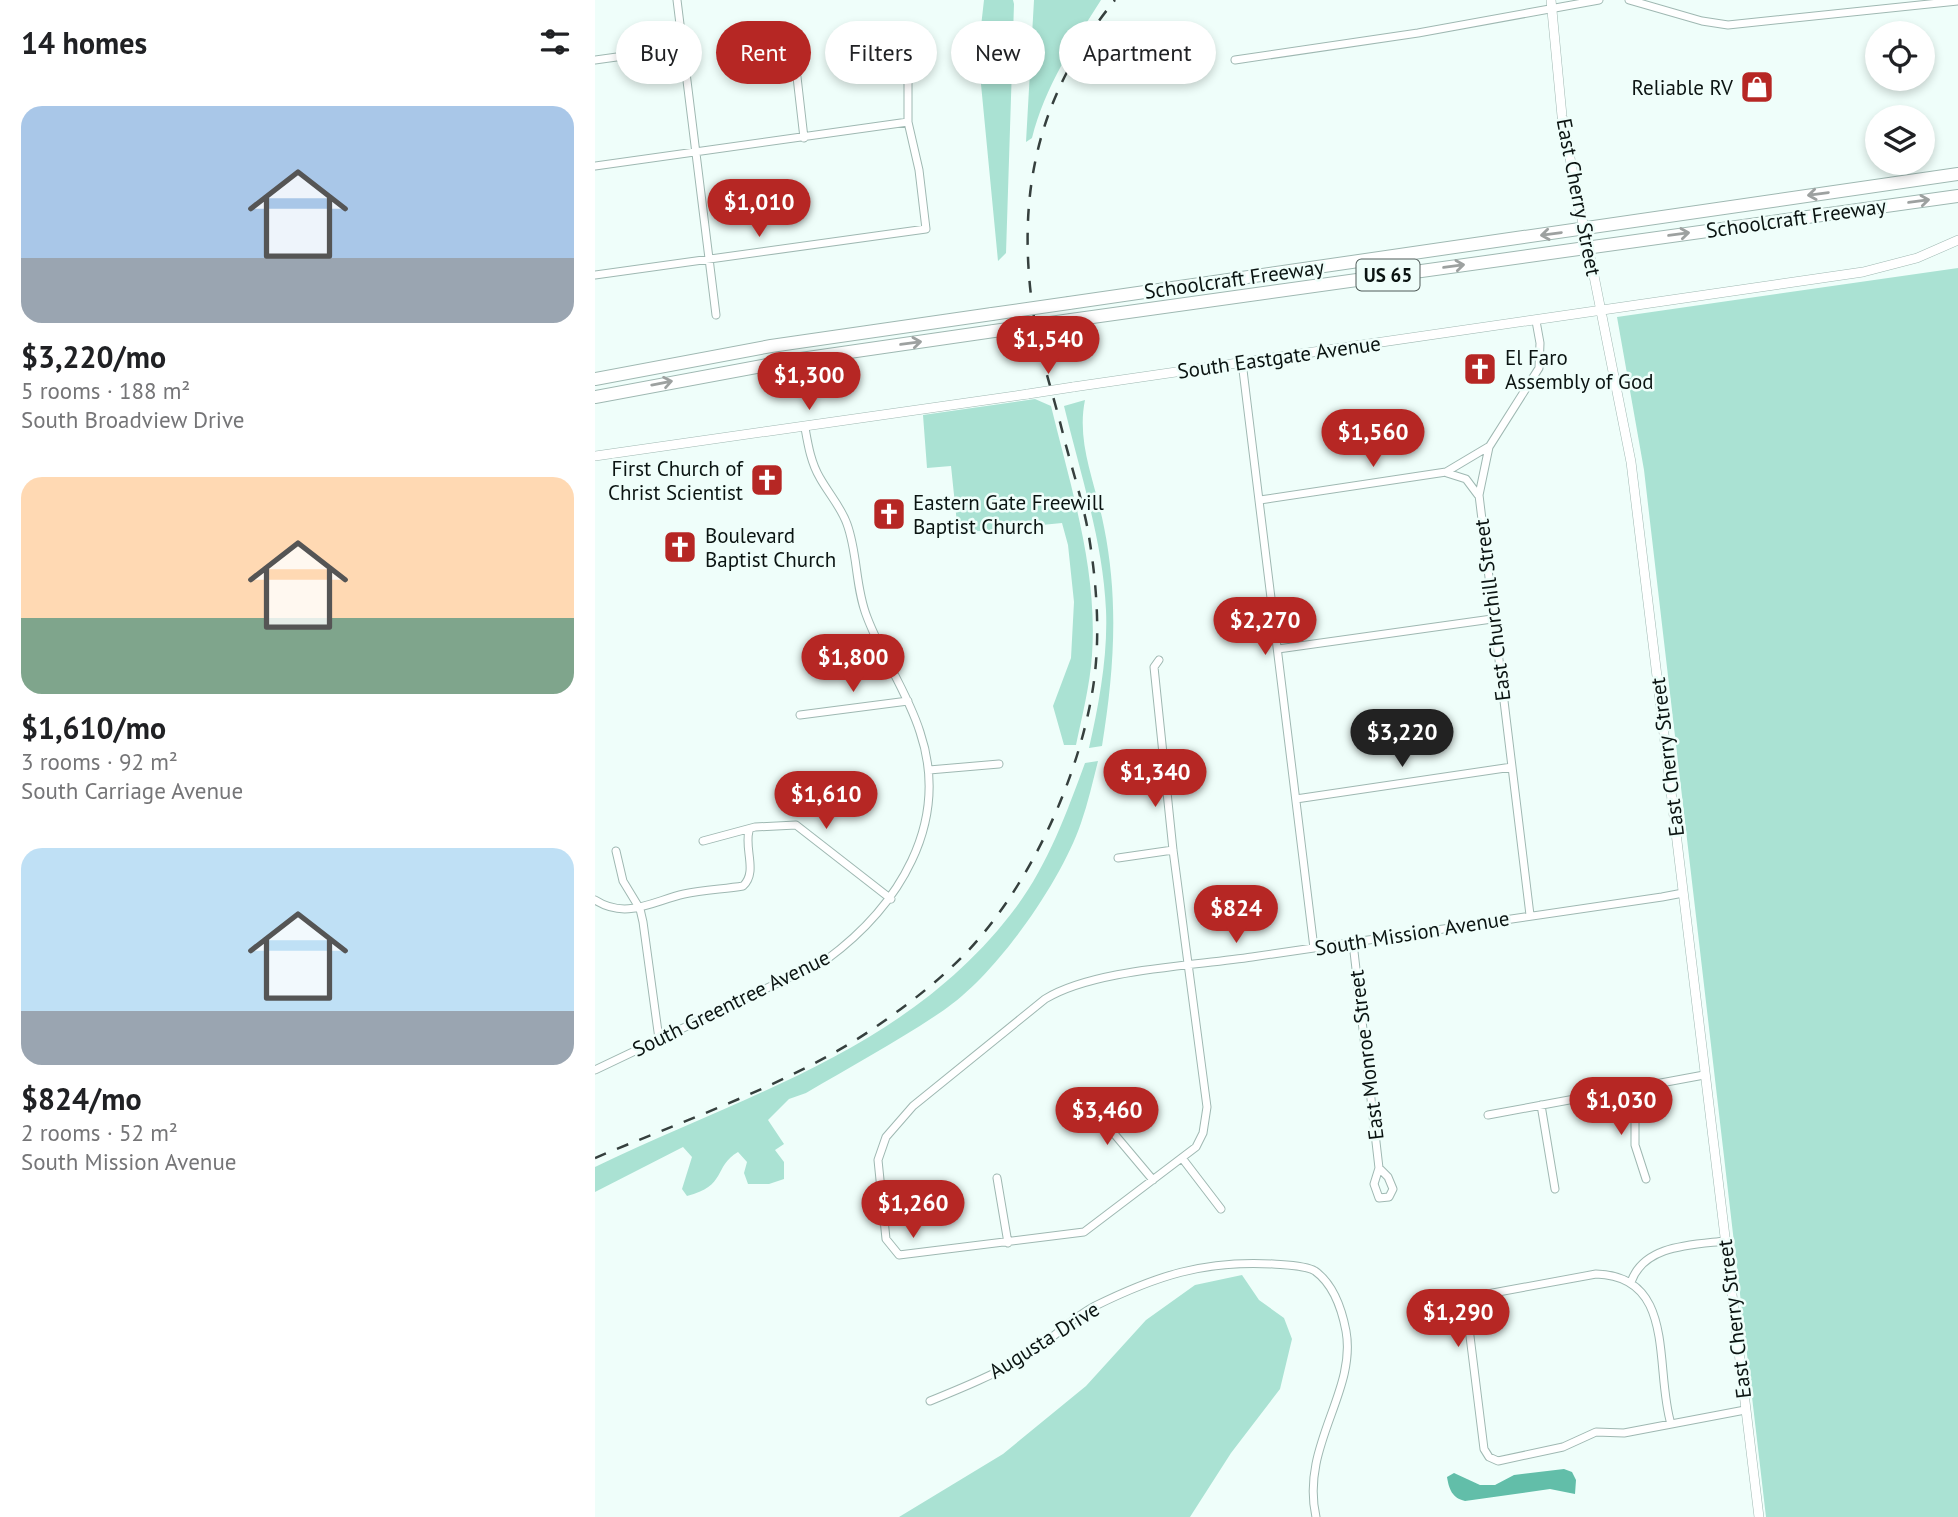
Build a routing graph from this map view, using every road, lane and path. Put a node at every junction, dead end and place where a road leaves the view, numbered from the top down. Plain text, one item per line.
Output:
1 (677, 0) edge
2 (1599, 0) edge
3 (1629, 0) edge
4 (1958, 1) edge
5 (1551, 4) edge
6 (679, 21) edge
7 (616, 57) edge
8 (595, 60) edge
9 (1235, 60) dead end
10 (686, 84) edge
11 (798, 84) edge
12 (908, 84) edge
13 (908, 122) junction
14 (804, 138) junction
15 (695, 154) junction
16 (595, 166) edge
17 (1958, 174) edge
18 (1958, 196) edge
19 (1958, 240) edge
20 (708, 260) junction
21 (595, 275) edge
22 (1602, 312) junction
23 (716, 315) dead end
24 (1536, 321) junction
25 (1242, 362) junction
26 (595, 379) edge
27 (595, 397) edge
28 (805, 428) junction
29 (1489, 447) junction
30 (595, 456) edge
31 (1446, 472) junction
32 (1479, 495) junction
33 (1260, 500) junction
34 (1492, 619) junction
35 (1278, 649) junction
36 (1159, 660) dead end
37 (908, 701) junction
38 (800, 715) dead end
39 (999, 764) dead end
40 (1511, 767) junction
41 (929, 770) junction
42 (1296, 799) junction
43 (749, 831) junction
44 (703, 841) dead end
45 (1173, 850) junction
46 (616, 851) dead end
47 (1118, 858) dead end
48 (1683, 893) junction
49 (891, 899) junction
50 (595, 900) edge
51 (640, 909) junction
52 (1530, 915) junction
53 (1353, 943) junction
54 (1314, 948) junction
55 (1188, 966) junction
56 (659, 1039) junction
57 (595, 1069) edge
58 (1705, 1075) junction
59 (1635, 1087) junction
60 (1095, 1098) dead end
61 (1542, 1105) junction
62 (1488, 1115) dead end
63 (1182, 1158) junction
64 (1379, 1168) dead end
65 (997, 1178) dead end
66 (1647, 1179) dead end
67 (1153, 1180) junction
68 (1555, 1189) dead end
69 (1221, 1209) dead end
70 (1725, 1241) junction
71 (1008, 1243) junction
72 (1631, 1282) junction
73 (930, 1401) dead end
74 (1745, 1410) junction
75 (1671, 1424) junction
76 (1316, 1517) edge
77 (1759, 1517) edge

1 - 6 street
2 - 5 street
3 - 4 street
5 - 9 street
5 - 22 street, East Cherry Street, bridge
7 - 8 street
10 - 15 street
11 - 14 street
12 - 13 street
13 - 14 street
13 - 20 street
14 - 15 street
15 - 16 street
15 - 20 street
17 -> 26 highway, Schoolcraft Freeway / US 65, bridge
27 -> 18 highway, Schoolcraft Freeway / US 65, bridge
19 - 22 street, South Eastgate Avenue
20 - 21 street
20 - 23 street
22 - 24 street, South Eastgate Avenue
22 - 48 street, East Cherry Street
24 - 25 street, South Eastgate Avenue
24 - 29 street, East Churchill Street
25 - 28 street, South Eastgate Avenue, bridge
25 - 33 street
28 - 30 street, South Eastgate Avenue
28 - 37 street, South Greentree Avenue
29 - 31 street
29 - 32 street, East Churchill Street
31 - 32 street
31 - 33 street
32 - 34 street, East Churchill Street
33 - 35 street
34 - 35 street
34 - 40 street, East Churchill Street
35 - 42 street
36 - 45 street
37 - 38 street
37 - 41 street, South Greentree Avenue
39 - 41 street
40 - 42 street
40 - 52 street, East Churchill Street
41 - 49 street, South Greentree Avenue
42 - 54 street
43 - 44 street
43 - 49 street
43 - 51 street
45 - 47 street
45 - 55 street
46 - 51 street
48 - 52 street, South Mission Avenue
48 - 58 street, East Cherry Street
49 - 56 street, South Greentree Avenue
50 - 51 street
51 - 56 street
52 - 53 street, South Mission Avenue
53 - 54 street, South Mission Avenue
53 - 64 street, East Monroe Street
54 - 55 street, South Mission Avenue
55 - 63 street
55 - 71 street, South Mission Avenue
56 - 57 street, South Greentree Avenue
58 - 59 street
58 - 70 street, East Cherry Street
59 - 61 street
59 - 66 street
60 - 67 street
61 - 62 street
61 - 68 street
63 - 67 street
63 - 69 street
65 - 71 street
67 - 71 street
70 - 72 street
70 - 74 street, East Cherry Street
72 - 75 street
72 - 75 street
73 - 76 street, Augusta Drive
74 - 75 street
74 - 77 street, East Cherry Street

